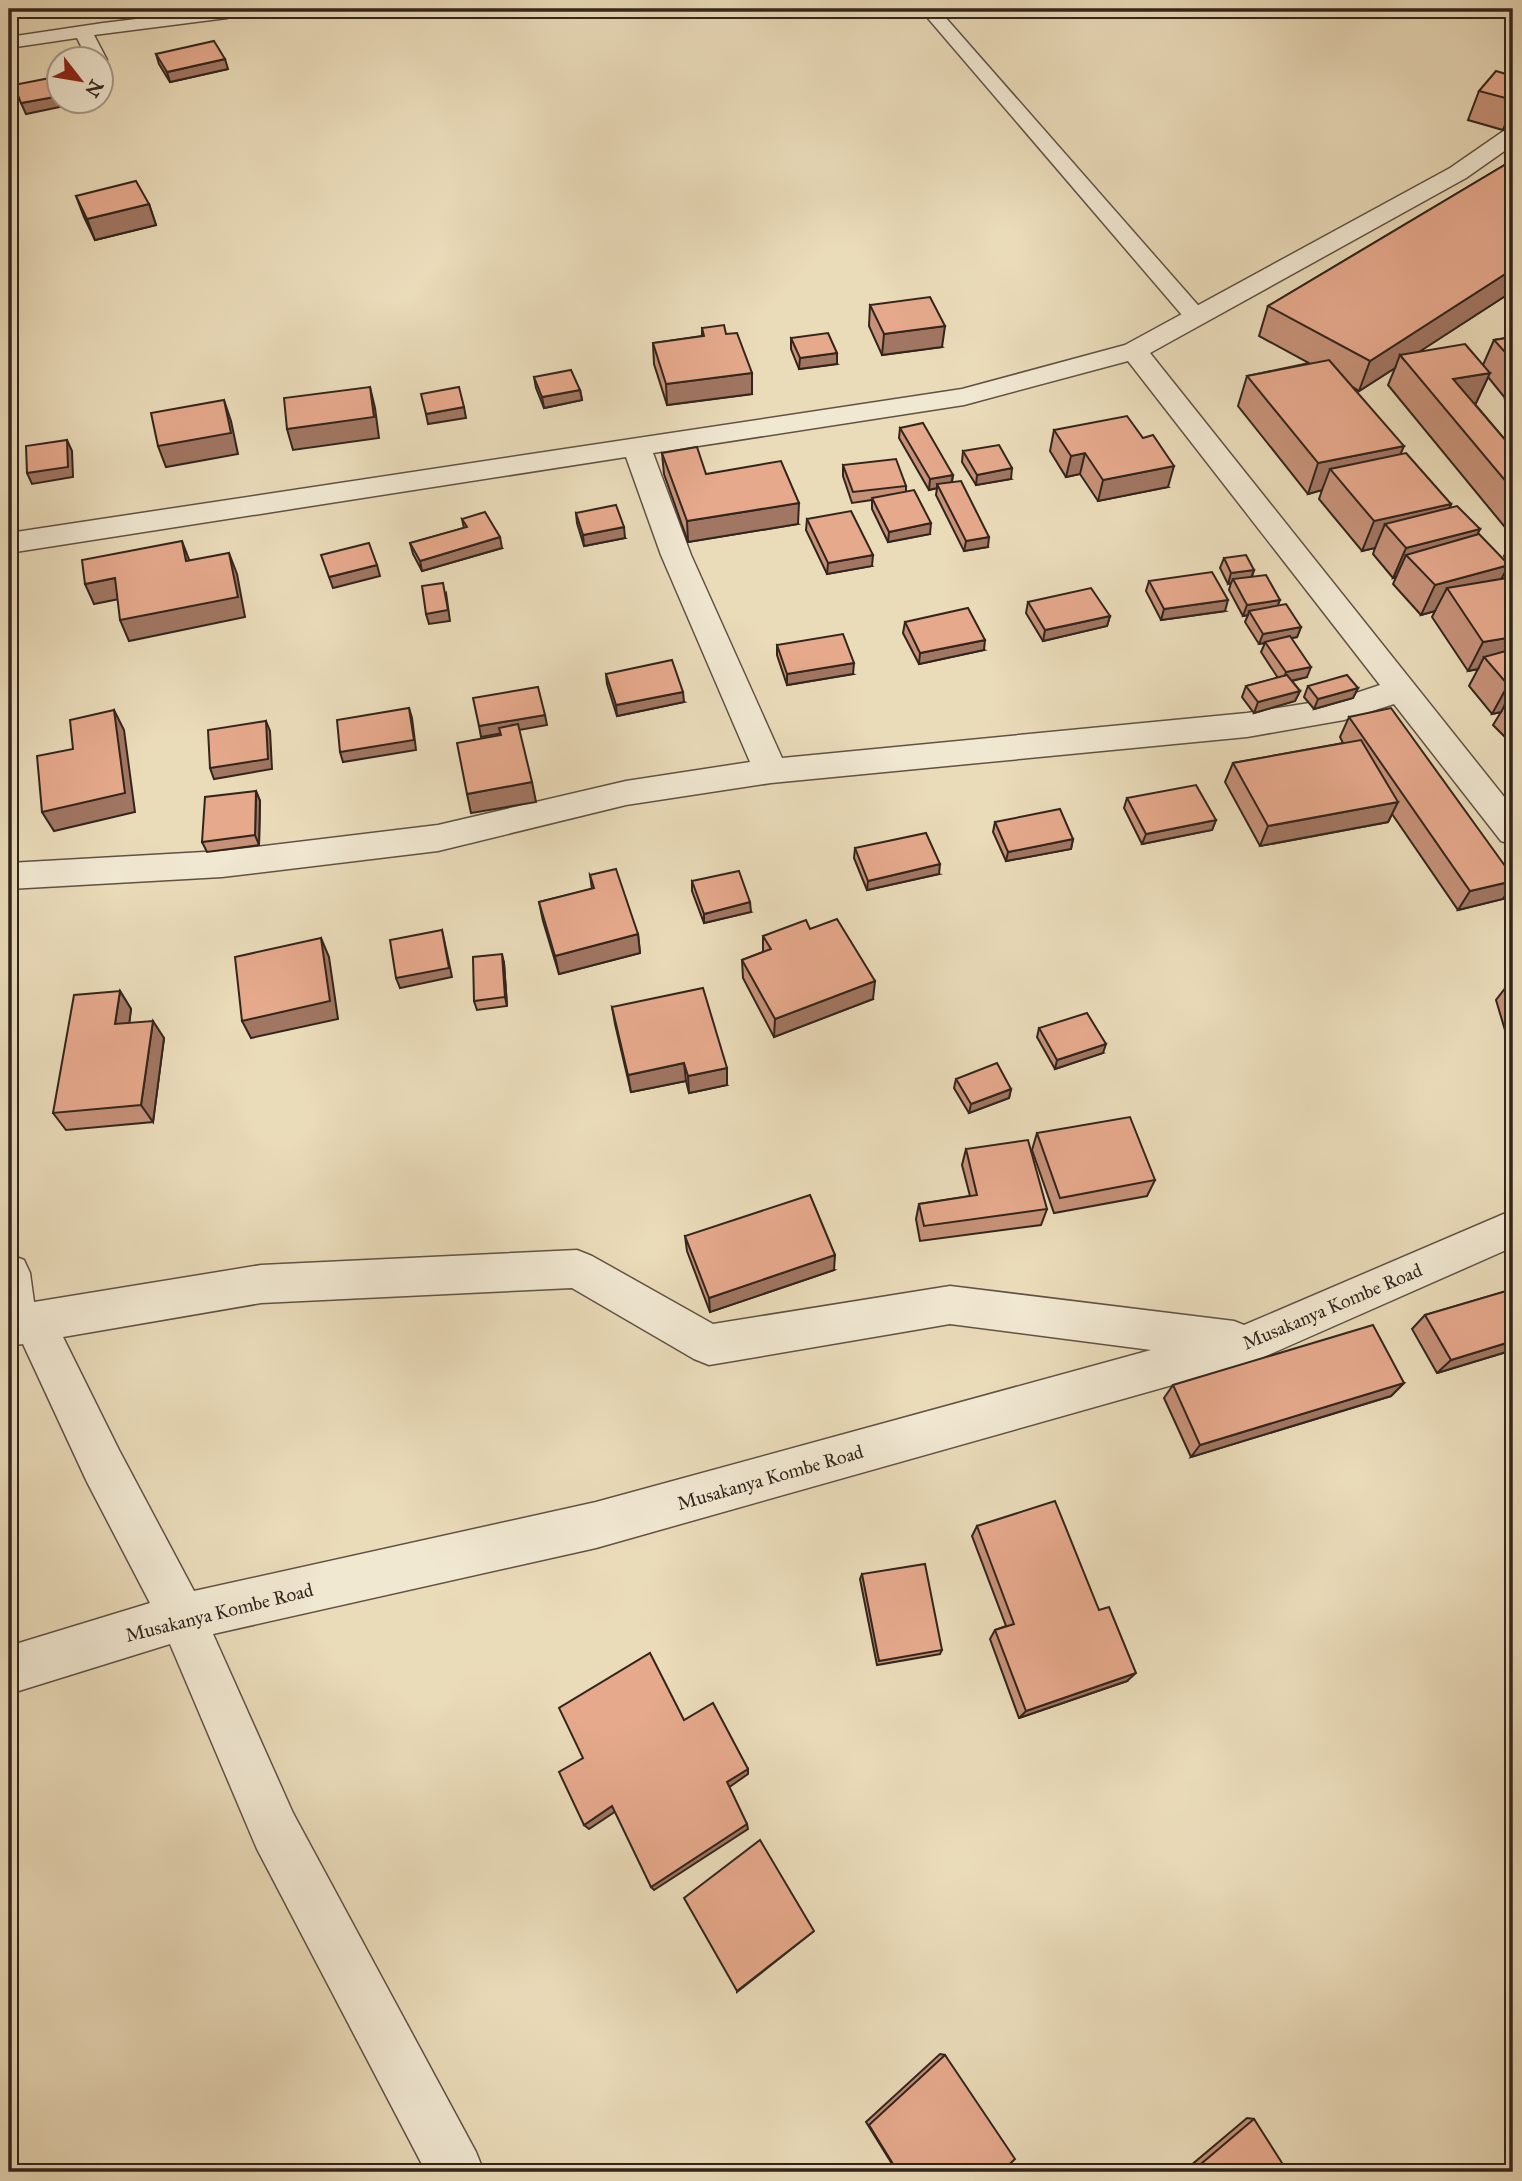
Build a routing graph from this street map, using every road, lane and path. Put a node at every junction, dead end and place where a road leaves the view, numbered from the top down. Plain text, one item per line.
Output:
1 (929, 9) edge
2 (221, 14) dead end
3 (83, 31) junction
4 (9, 43) edge
5 (91, 46) edge
6 (1513, 135) edge
7 (1196, 317) junction
8 (1134, 351) junction
9 (637, 449) junction
10 (9, 543) edge
11 (1400, 690) junction
12 (771, 771) junction
13 (1513, 832) edge
14 (9, 876) edge
15 (1513, 1228) edge
16 (9, 1273) edge
17 (12, 1326) edge
18 (1250, 1343) junction
19 (182, 1617) junction
20 (9, 1670) edge
21 (456, 2172) edge

1 - 7 lane
2 - 3 lane
3 - 4 lane
3 - 5 lane
6 - 7 street
7 - 8 street
8 - 9 street
8 - 11 street
9 - 10 street
9 - 12 street
11 - 12 street
11 - 13 street
12 - 14 street
15 - 18 street, Musakanya Kombe Road
16 - 17 street
17 - 18 street
17 - 19 street
18 - 19 street, Musakanya Kombe Road
19 - 20 street, Musakanya Kombe Road
19 - 21 street

